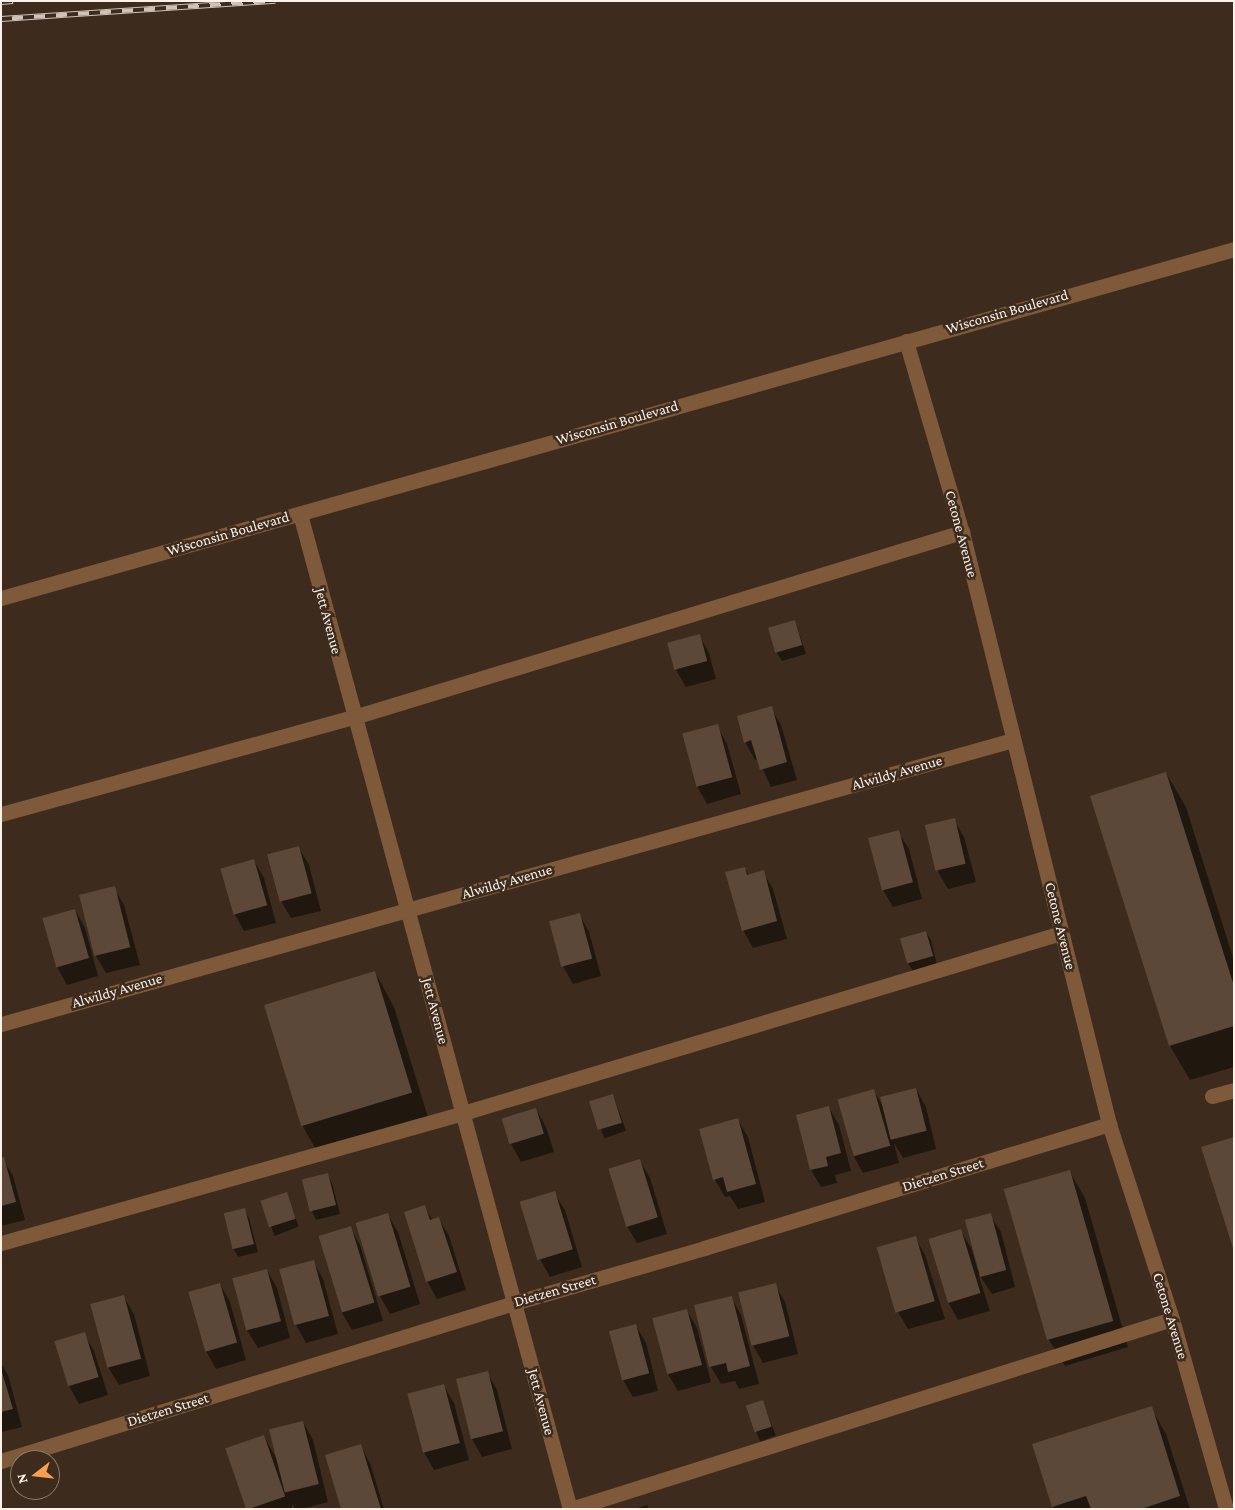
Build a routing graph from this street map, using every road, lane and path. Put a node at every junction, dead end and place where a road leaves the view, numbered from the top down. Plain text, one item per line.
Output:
1 (1234, 249) edge
2 (906, 340) junction
3 (300, 514) junction
4 (962, 532) junction
5 (1, 598) edge
6 (354, 717) junction
7 (1013, 740) junction
8 (1, 814) edge
9 (407, 910) junction
10 (1061, 932) junction
11 (1, 1024) edge
12 (1234, 1090) edge
13 (1212, 1096) dead end
14 (463, 1112) junction
15 (1109, 1124) junction
16 (1, 1244) edge
17 (514, 1303) junction
18 (1172, 1320) junction
19 (1, 1461) edge
20 (570, 1509) edge
21 (1226, 1509) edge

1 - 2 street, Wisconsin Boulevard
2 - 3 street, Wisconsin Boulevard
2 - 4 street, Cetone Avenue
3 - 5 street, Wisconsin Boulevard
3 - 6 street, Jett Avenue
4 - 6 street
4 - 7 street, Cetone Avenue
6 - 8 street
6 - 9 street, Jett Avenue
7 - 9 street, Alwildy Avenue
7 - 10 street, Cetone Avenue
9 - 11 street, Alwildy Avenue
9 - 14 street, Jett Avenue
10 - 14 street
10 - 15 street, Cetone Avenue
12 - 13 street
14 - 16 street
14 - 17 street, Jett Avenue
15 - 17 street, Dietzen Street
15 - 18 street, Cetone Avenue
17 - 19 street, Dietzen Street
17 - 20 street, Jett Avenue
18 - 20 street
18 - 21 street, Cetone Avenue

